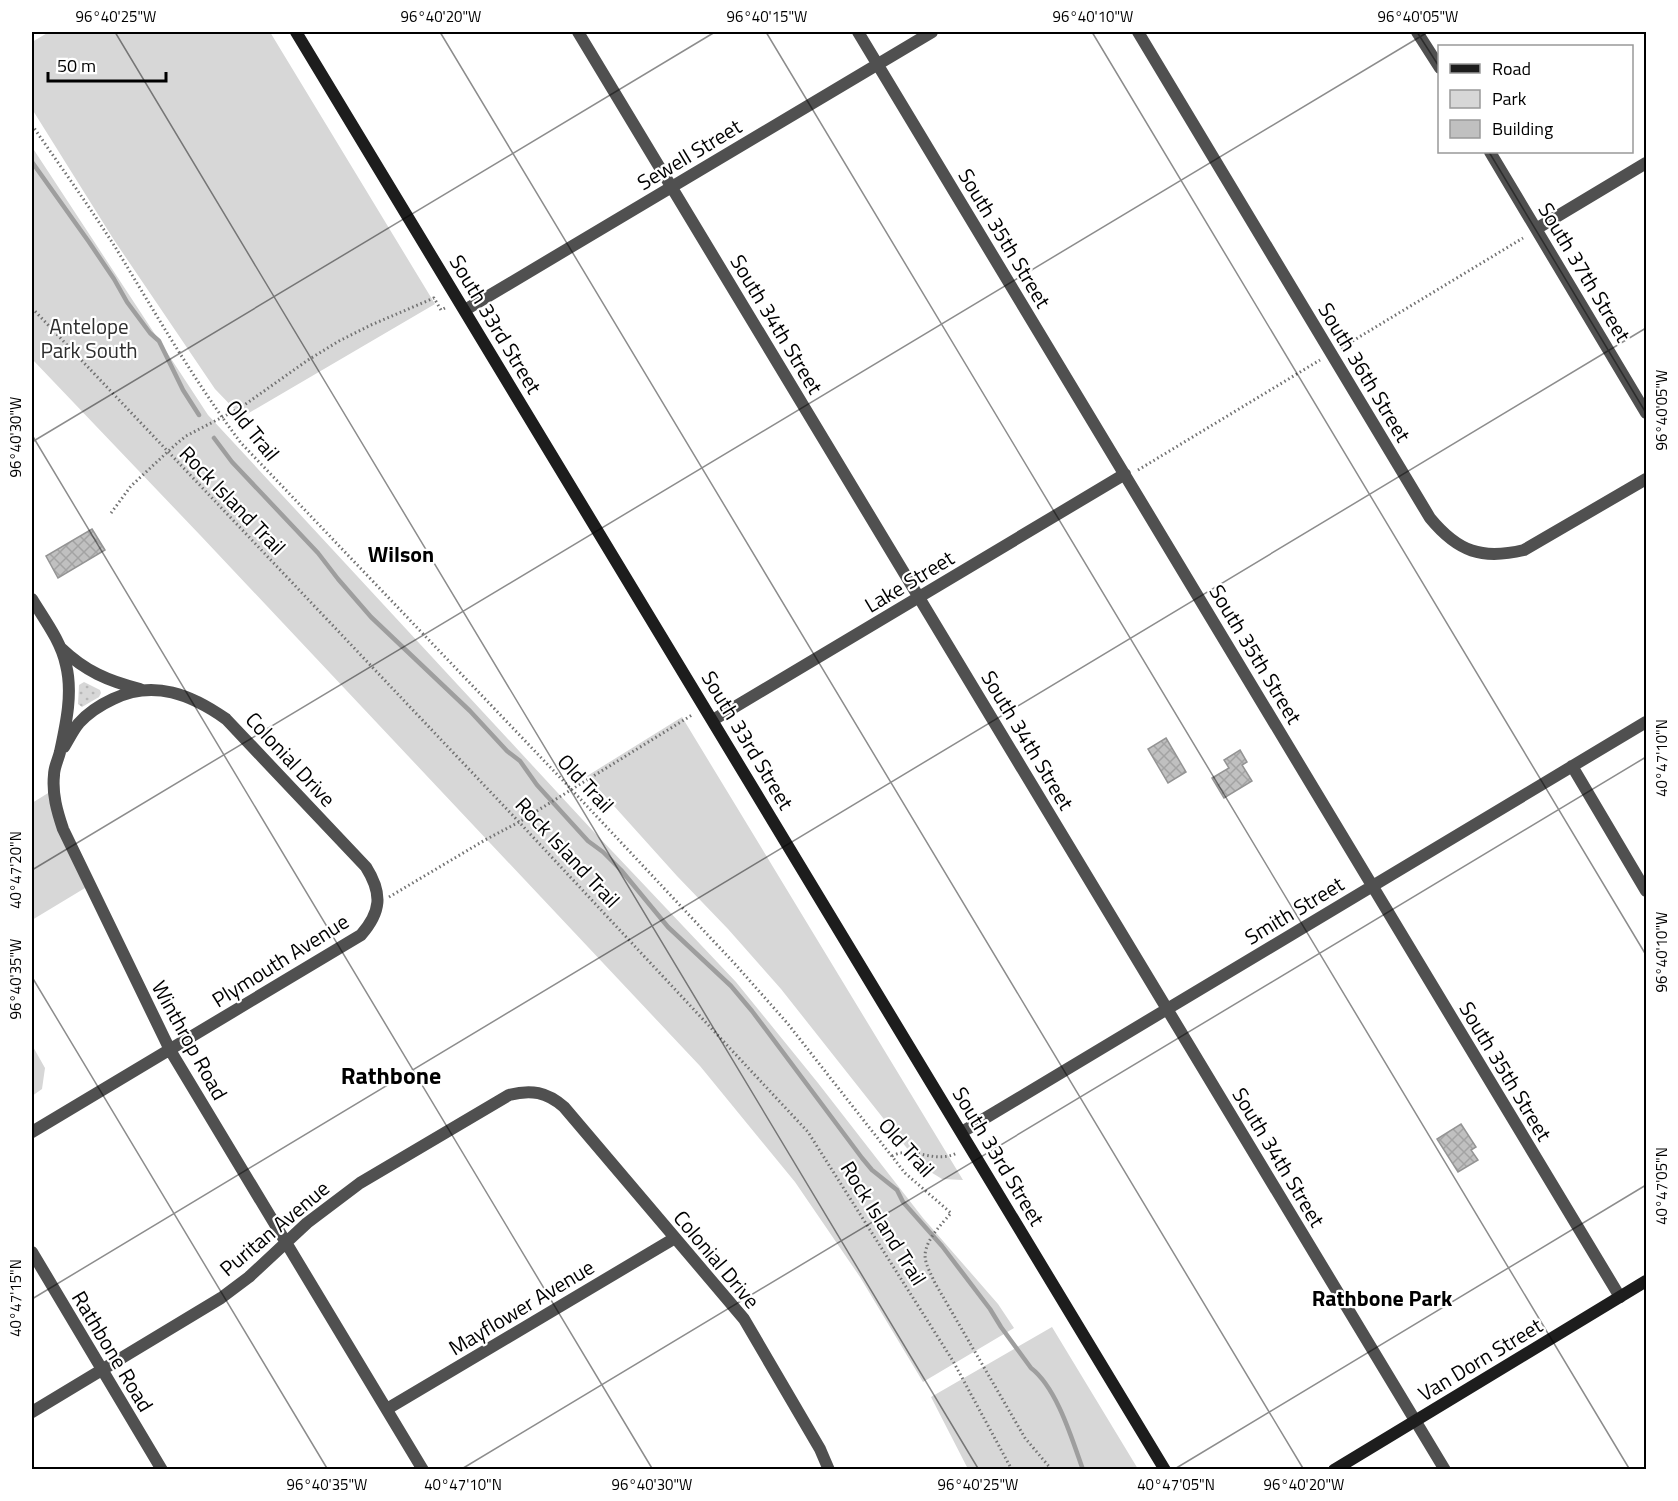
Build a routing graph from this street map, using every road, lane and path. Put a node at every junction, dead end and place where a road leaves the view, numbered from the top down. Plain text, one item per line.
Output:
1 (296, 32) edge
2 (578, 32) edge
3 (858, 32) edge
4 (932, 32) edge
5 (1138, 32) edge
6 (1418, 32) edge
7 (878, 64) junction
8 (1438, 65) edge
9 (32, 125) edge
10 (1491, 153) edge
11 (1647, 162) edge
12 (672, 187) junction
13 (1536, 229) junction
14 (462, 305) junction
15 (32, 308) edge
16 (1647, 413) edge
17 (222, 417) junction
18 (167, 452) junction
19 (1125, 474) junction
20 (1647, 479) edge
21 (111, 513) dead end
22 (919, 597) junction
23 (32, 599) edge
24 (59, 645) junction
25 (141, 690) junction
26 (705, 707) junction
27 (714, 720) junction
28 (1647, 722) edge
29 (59, 755) junction
30 (1572, 766) junction
31 (571, 789) junction
32 (519, 822) junction
33 (1373, 886) junction
34 (1647, 891) edge
35 (378, 902) junction
36 (1167, 1009) junction
37 (170, 1050) junction
38 (547, 1095) joint
39 (32, 1132) edge
40 (962, 1132) junction
41 (971, 1147) junction
42 (892, 1156) junction
43 (675, 1238) junction
44 (287, 1242) junction
45 (32, 1252) edge
46 (1647, 1281) edge
47 (1620, 1297) junction
48 (102, 1370) junction
49 (387, 1409) junction
50 (32, 1412) edge
51 (1415, 1420) junction
52 (162, 1470) edge
53 (423, 1470) edge
54 (829, 1470) edge
55 (1012, 1470) edge
56 (1052, 1470) edge
57 (1165, 1470) edge
58 (1334, 1470) edge
59 (1445, 1470) edge

1 - 14 main road, South 33rd Street
2 - 12 street, South 34th Street
3 - 7 street, South 35th Street
4 - 7 street, Sewell Street
5 - 20 street, South 36th Street
6 - 8 street
7 - 12 street, Sewell Street
7 - 19 street, South 35th Street
9 - 17 path, Old Trail
10 - 13 street, South 37th Street
11 - 13 street
12 - 14 street, Sewell Street
12 - 22 street, South 34th Street
13 - 16 street, South 37th Street
14 - 17 path
14 - 26 main road, South 33rd Street
15 - 18 path, Rock Island Trail
17 - 18 path
17 - 31 path, Old Trail
18 - 21 path
18 - 32 path, Rock Island Trail
19 - 22 street, Lake Street
19 - 33 street, South 35th Street
22 - 27 street, Lake Street
22 - 36 street, South 34th Street
23 - 24 street, Winthrop Road
24 - 25 street, Colonial Drive
24 - 29 street, Winthrop Road
25 - 29 street, Colonial Drive
25 - 35 street, Colonial Drive
26 - 27 main road, South 33rd Street
26 - 31 path
27 - 40 main road, South 33rd Street
28 - 30 street, Smith Street
29 - 37 street, Winthrop Road
30 - 33 street, Smith Street
30 - 34 street
31 - 32 path
31 - 42 path, Old Trail
32 - 35 path
32 - 55 path, Rock Island Trail
33 - 36 street, Smith Street
33 - 47 street, South 35th Street
35 - 37 street, Plymouth Avenue
36 - 40 street, Smith Street
36 - 51 street, South 34th Street
37 - 39 street, Plymouth Avenue
37 - 44 street, Winthrop Road
38 - 43 street, Colonial Drive
38 - 44 street, Puritan Avenue
40 - 41 main road, South 33rd Street
41 - 42 path
41 - 57 main road, South 33rd Street
42 - 56 path, Old Trail
43 - 49 street, Mayflower Avenue
43 - 54 street, Colonial Drive
44 - 48 street, Puritan Avenue
44 - 49 street, Winthrop Road
45 - 48 street, Rathbone Road
46 - 47 main road, Van Dorn Street
47 - 51 main road, Van Dorn Street
48 - 50 street, Puritan Avenue
48 - 52 street, Rathbone Road
49 - 53 street, Winthrop Road
51 - 58 main road, Van Dorn Street
51 - 59 street, South 34th Street

